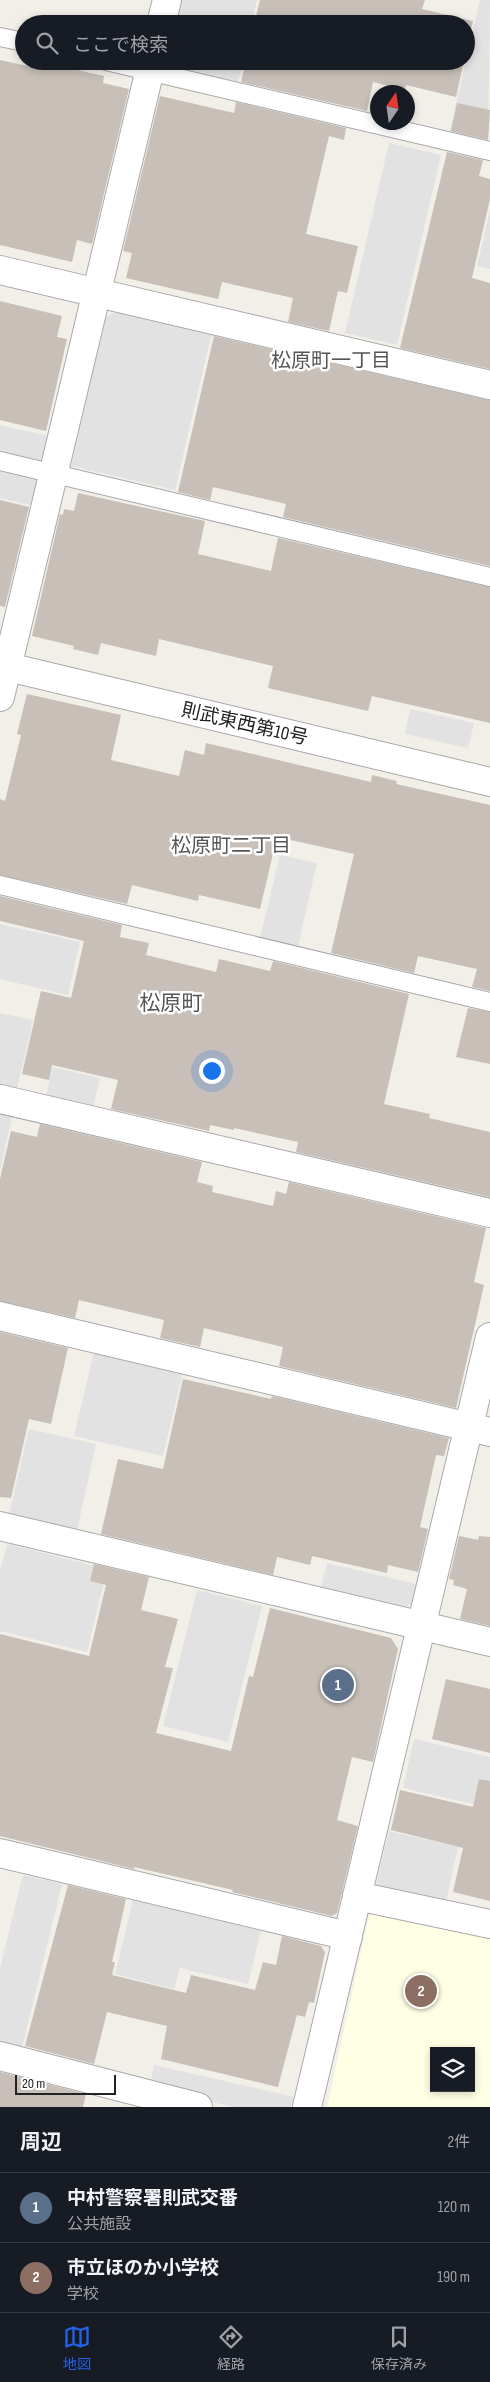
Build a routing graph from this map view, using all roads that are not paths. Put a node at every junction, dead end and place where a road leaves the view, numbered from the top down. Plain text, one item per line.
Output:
1 (166, 0) edge
2 (163, 15) edge
3 (0, 37) edge
4 (15, 40) edge
5 (150, 70) edge
6 (167, 70) edge
7 (490, 151) edge
8 (0, 270) edge
9 (96, 293) junction
10 (490, 385) edge
11 (0, 461) edge
12 (53, 474) junction
13 (490, 577) edge
14 (4, 666) edge
15 (0, 697) edge
16 (490, 782) edge
17 (0, 885) edge
18 (490, 1002) edge
19 (0, 1099) edge
20 (490, 1213) edge
21 (0, 1316) edge
22 (490, 1337) edge
23 (479, 1429) edge
24 (0, 1526) edge
25 (422, 1626) junction
26 (490, 1642) edge
27 (0, 1853) edge
28 (357, 1896) junction
29 (490, 1924) edge
30 (348, 1936) junction
31 (0, 2056) edge
32 (198, 2107) edge
33 (307, 2107) edge

1 - 2 street
3 - 4 lane
5 - 9 street
6 - 7 lane
8 - 9 street
9 - 10 street
9 - 12 street
11 - 12 lane
12 - 13 lane
12 - 14 street
14 - 15 street
14 - 16 street, 則武東西第10号
17 - 18 lane
19 - 20 street
21 - 23 street
22 - 23 street
23 - 25 street
24 - 25 street
25 - 26 street
25 - 28 street
27 - 30 street
28 - 29 street
28 - 30 street
30 - 33 street
31 - 32 street

